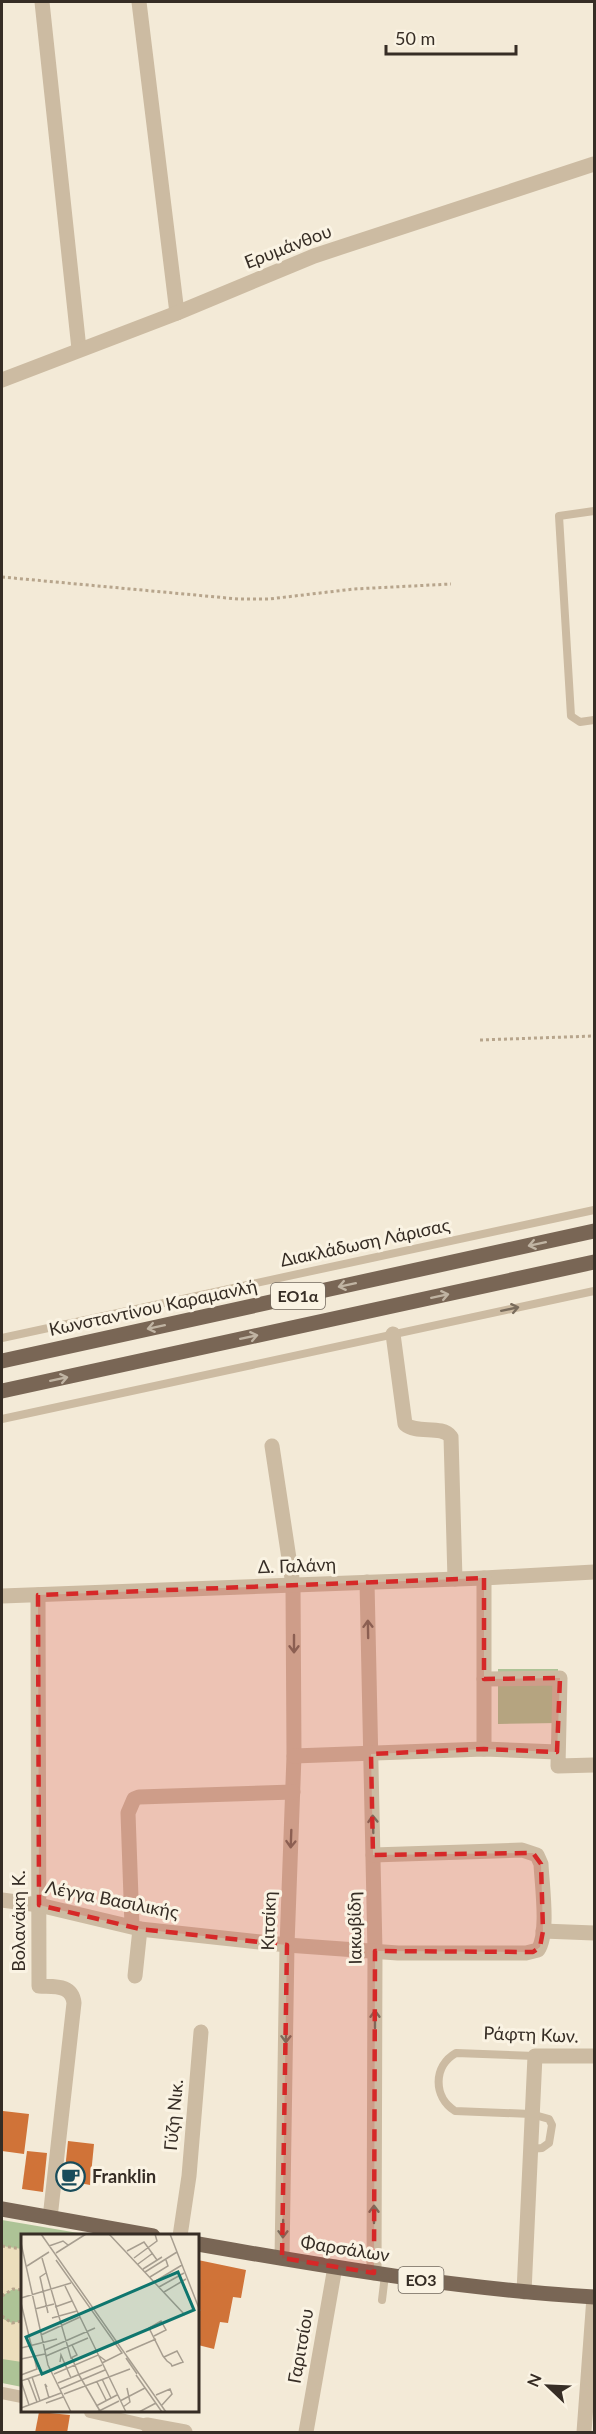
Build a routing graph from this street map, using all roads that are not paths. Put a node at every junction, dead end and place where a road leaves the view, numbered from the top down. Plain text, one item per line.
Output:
1 (42, 2) edge
2 (139, 2) edge
3 (594, 164) edge
4 (177, 313) junction
5 (79, 349) junction
6 (2, 380) edge
7 (594, 512) edge
8 (594, 720) edge
9 (594, 1210) edge
10 (594, 1231) edge
11 (594, 1262) edge
12 (594, 1291) edge
13 (393, 1334) junction
14 (2, 1338) edge
15 (2, 1362) edge
16 (2, 1391) edge
17 (2, 1419) edge
18 (272, 1446) dead end
19 (594, 1572) edge
20 (484, 1578) junction
21 (455, 1579) junction
22 (367, 1582) junction
23 (293, 1585) junction
24 (38, 1594) junction
25 (2, 1596) edge
26 (484, 1679) junction
27 (484, 1749) junction
28 (557, 1752) junction
29 (371, 1754) junction
30 (294, 1756) junction
31 (594, 1766) edge
32 (293, 1792) junction
33 (374, 1855) junction
34 (2, 1900) edge
35 (39, 1905) junction
36 (136, 1928) junction
37 (543, 1931) junction
38 (594, 1933) edge
39 (287, 1945) junction
40 (375, 1952) junction
41 (135, 1976) dead end
42 (201, 2032) dead end
43 (535, 2056) junction
44 (594, 2056) edge
45 (531, 2114) junction
46 (530, 2149) junction
47 (2, 2209) edge
48 (50, 2217) junction
49 (142, 2234) edge
50 (180, 2234) edge
51 (200, 2244) edge
52 (282, 2258) junction
53 (335, 2267) junction
54 (380, 2274) junction
55 (524, 2292) junction
56 (594, 2297) edge
57 (382, 2300) dead end
58 (2, 2393) edge
59 (21, 2397) edge
60 (95, 2413) edge
61 (148, 2423) edge
62 (185, 2433) edge
63 (306, 2433) edge
64 (584, 2433) edge

1 - 5 street
2 - 4 street
3 - 4 street, Ερυμάνθου
4 - 5 street, Ερυμάνθου
5 - 6 street, Ερυμάνθου
7 - 8 lane
9 - 14 lane, Διακλάδωση Λάρισας
10 -> 15 main road, Κωνσταντίνου Καραμανλή / ΕΟ1α
16 -> 11 main road, ΕΟ1α
13 -> 12 lane
13 - 17 lane
13 - 21 street
18 - 23 street, Κιτσίκη
19 - 20 street, Δ. Γαλάνη
20 - 21 street, Δ. Γαλάνη
20 - 26 street
21 - 22 street, Δ. Γαλάνη
22 - 23 street, Δ. Γαλάνη
29 -> 22 street, Ιακωβίδη
23 - 24 street, Δ. Γαλάνη
23 -> 30 street, Κιτσίκη
24 - 25 street, Δ. Γαλάνη
24 - 35 street, Βολανάκη Κ.
26 - 27 street
26 - 28 street
27 - 28 street
27 - 29 street
28 - 31 street
29 - 30 street
33 -> 29 street, Ιακωβίδη
30 - 32 street, Κιτσίκη
32 - 36 street
32 -> 39 street, Κιτσίκη
33 - 37 street
33 - 40 street, Ιακωβίδη
34 - 35 street, Λέγγα Βασιλικής
35 - 36 street, Λέγγα Βασιλικής
35 - 48 street, Βολανάκη Κ.
36 - 39 street, Λέγγα Βασιλικής
36 - 41 street
37 - 38 street
37 - 40 street, Λέγγα Βασιλικής
39 - 40 street, Λέγγα Βασιλικής
39 -> 52 street, Κιτσίκη
54 -> 40 street, Ιακωβίδη
42 - 50 street, Γύζη Νικ.
43 - 44 street, Ράφτη Κων.
43 - 45 street
43 - 45 lane, Ράφτη Κων.
45 - 46 street
45 - 46 lane
46 - 55 street
47 - 48 main road
48 - 49 main road
51 - 52 main road, Φαρσάλων / ΕΟ3
52 - 53 main road, Φαρσάλων / ΕΟ3
53 - 54 main road, Φαρσάλων / ΕΟ3
53 - 63 street, Γαριτσίου
54 - 55 main road, Φαρσάλων / ΕΟ3
54 - 57 lane
55 - 56 main road, Φαρσάλων / ΕΟ3
56 - 64 street
58 - 59 street
60 - 61 street
61 - 62 street

